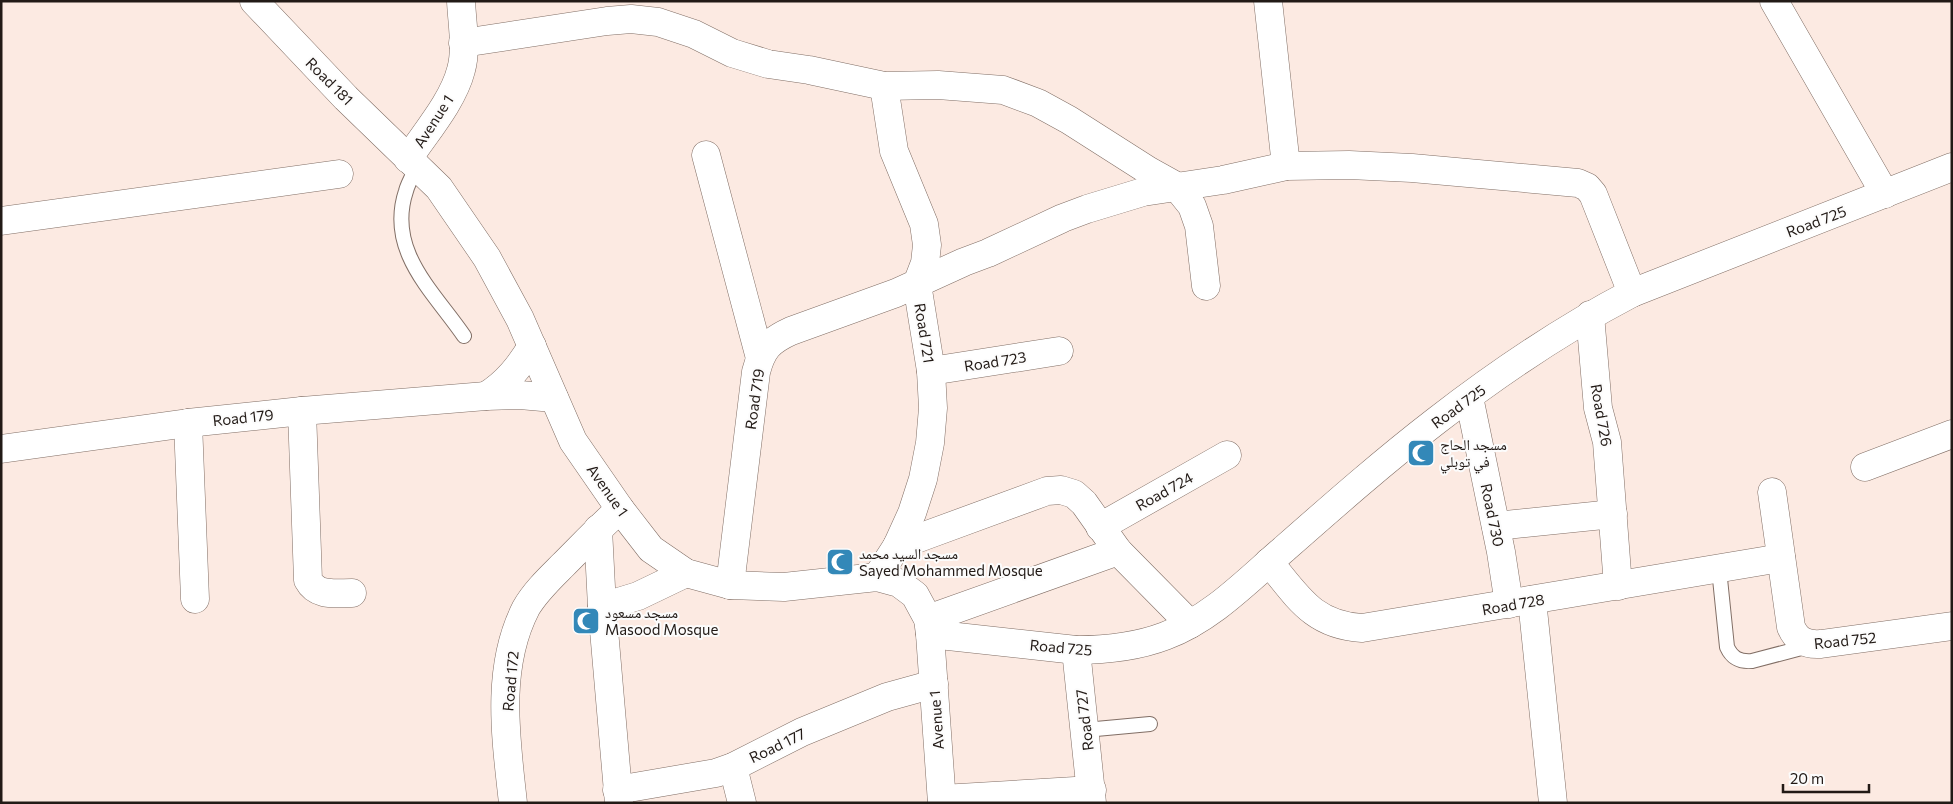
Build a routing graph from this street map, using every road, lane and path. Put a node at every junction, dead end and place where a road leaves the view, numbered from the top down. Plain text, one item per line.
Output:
1 (254, 1) edge
2 (460, 1) edge
3 (1268, 1) edge
4 (1774, 1) edge
5 (463, 43) junction
6 (884, 86) junction
7 (706, 155) dead end
8 (413, 163) junction
9 (1286, 166) junction
10 (1952, 167) edge
11 (339, 174) dead end
12 (1176, 186) junction
13 (1885, 194) junction
14 (1, 222) edge
15 (917, 284) junction
16 (1206, 286) dead end
17 (1632, 293) junction
18 (1590, 315) junction
19 (464, 336) dead end
20 (532, 346) junction
21 (1059, 350) dead end
22 (760, 358) junction
23 (931, 371) junction
24 (486, 396) junction
25 (554, 398) junction
26 (1469, 398) junction
27 (302, 411) junction
28 (188, 423) junction
29 (1952, 434) edge
30 (1, 450) edge
31 (1227, 455) dead end
32 (1865, 467) dead end
33 (1772, 492) dead end
34 (620, 510) junction
35 (1613, 514) junction
36 (1496, 526) junction
37 (1100, 527) junction
38 (598, 529) junction
39 (897, 546) junction
40 (1118, 551) junction
41 (1781, 558) junction
42 (1269, 562) junction
43 (1719, 569) junction
44 (686, 573) junction
45 (877, 577) junction
46 (730, 585) junction
47 (1618, 586) junction
48 (352, 593) dead end
49 (195, 598) dead end
50 (1520, 602) junction
51 (602, 607) junction
52 (1190, 624) junction
53 (929, 626) junction
54 (1952, 626) edge
55 (1813, 645) junction
56 (1076, 650) junction
57 (934, 684) junction
58 (1150, 724) dead end
59 (1085, 730) junction
60 (733, 767) junction
61 (618, 796) edge
62 (1092, 797) edge
63 (942, 801) edge
64 (513, 803) edge
65 (742, 803) edge
66 (1553, 803) edge

1 - 8 street, Road 181
2 - 5 street, Avenue 1
3 - 9 street
4 - 13 street
5 - 6 street
5 - 8 street, Avenue 1
6 - 12 street
6 - 15 street, Road 721
7 - 22 street
8 - 19 lane
8 - 20 street, Avenue 1
9 - 12 street, Road 719
9 - 17 street, Road 719
10 - 13 street, Road 725
11 - 14 street
12 - 15 street, Road 719
12 - 16 street
13 - 17 street, Road 725
15 - 22 street, Road 719
15 - 23 street, Road 721
17 - 18 street, Road 725
18 - 26 street, Road 725
18 - 35 street, Road 726
20 - 24 street
20 - 25 street, Avenue 1
21 - 23 street, Road 723
22 - 46 street, Road 719
23 - 39 street, Road 721
24 - 25 street, Road 179
24 - 27 street, Road 179
25 - 34 street, Avenue 1
26 - 36 street, Road 730
26 - 42 street, Road 725
27 - 28 street, Road 179
27 - 48 street
28 - 30 street, Road 179
28 - 49 street
29 - 32 street
31 - 37 street, Road 724
33 - 41 street, Road 752
34 - 38 street, Road 172
34 - 44 street, Avenue 1
35 - 36 street
35 - 47 street, Road 726
36 - 50 street, Road 730
37 - 39 street
37 - 40 street
38 - 51 street
38 - 64 street, Road 172
39 - 45 street, Road 721
40 - 52 street
40 - 53 street
41 - 43 street, Road 728
41 - 55 street, Road 752
42 - 50 street, Road 728
42 - 52 street, Road 725
43 - 47 street, Road 728
43 - 55 lane
44 - 46 street, Avenue 1
44 - 51 street
45 - 46 street, Avenue 1
45 - 53 street, Avenue 1
47 - 50 street, Road 728
50 - 66 street, Road 730
51 - 61 street
52 - 56 street, Road 725
53 - 56 street, Road 725
53 - 57 street, Avenue 1
54 - 55 street, Road 752
56 - 59 street, Road 727
57 - 60 street, Road 177
57 - 63 street, Avenue 1
58 - 59 lane
59 - 62 street, Road 727
60 - 61 street, Road 177
60 - 65 street
62 - 63 street, Road 727

